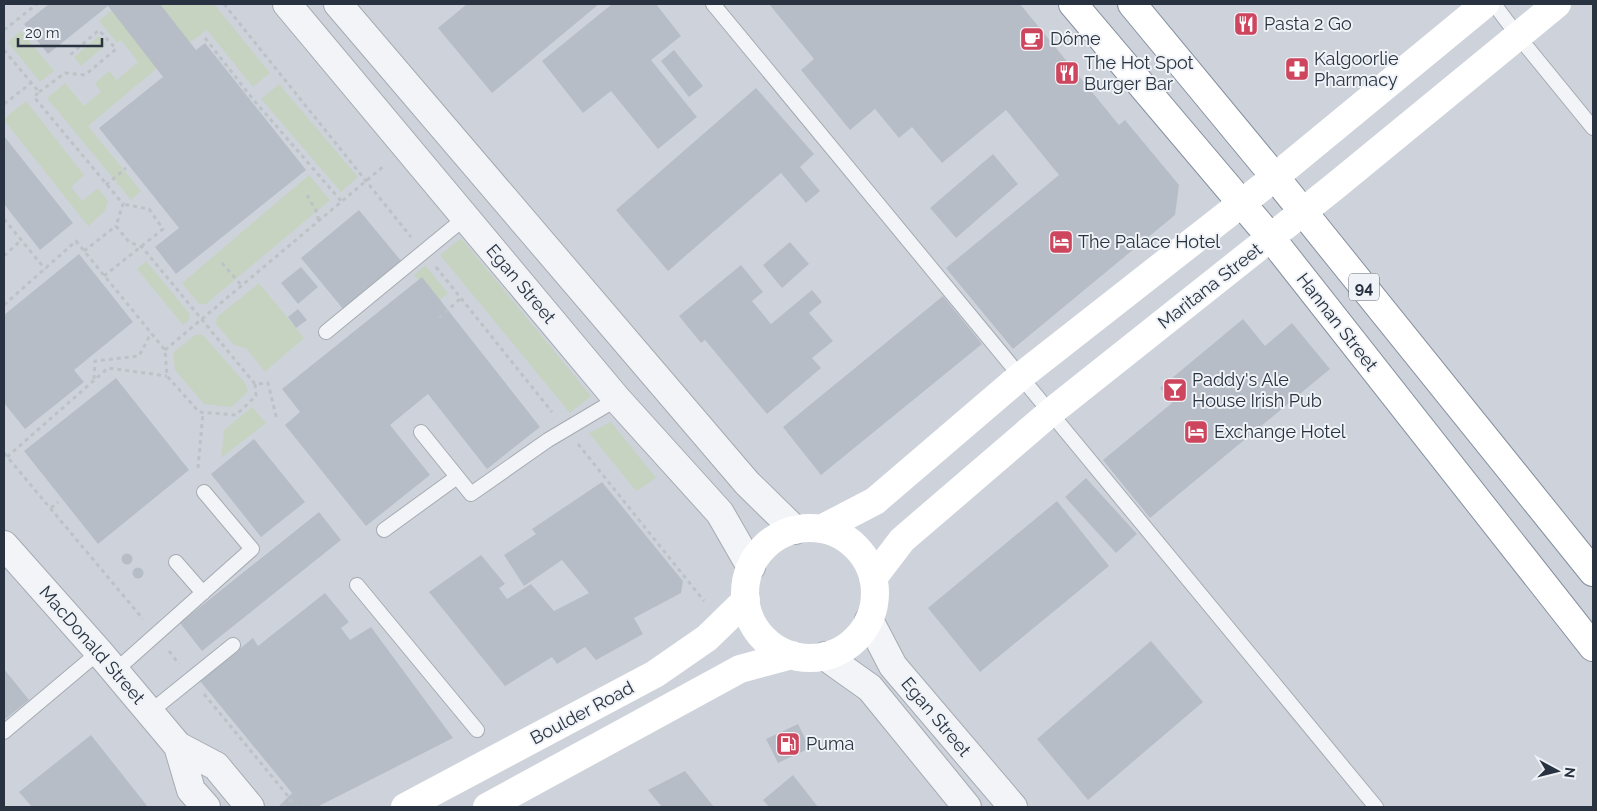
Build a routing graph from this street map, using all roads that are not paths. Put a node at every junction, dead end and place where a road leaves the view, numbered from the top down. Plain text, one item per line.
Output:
1 (287, 4) edge
2 (338, 4) edge
3 (713, 4) edge
4 (1073, 4) edge
5 (1132, 4) edge
6 (1485, 4) edge
7 (1494, 4) edge
8 (1557, 4) edge
9 (1518, 36) junction
10 (1593, 128) edge
11 (1275, 177) junction
12 (1242, 202) junction
13 (1303, 211) junction
14 (466, 217) junction
15 (1271, 238) junction
16 (326, 332) dead end
17 (1021, 376) junction
18 (617, 399) junction
19 (1051, 412) junction
20 (421, 432) dead end
21 (456, 476) junction
22 (204, 492) dead end
23 (384, 530) dead end
24 (808, 530) junction
25 (4, 545) edge
26 (176, 562) dead end
27 (752, 567) junction
28 (1593, 572) edge
29 (873, 578) junction
30 (357, 585) dead end
31 (203, 593) junction
32 (746, 600) junction
33 (869, 620) junction
34 (233, 645) dead end
35 (1593, 647) edge
36 (792, 656) junction
37 (825, 656) junction
38 (107, 662) junction
39 (150, 712) junction
40 (477, 730) dead end
41 (4, 732) edge
42 (178, 746) junction
43 (206, 807) edge
44 (250, 807) edge
45 (405, 807) edge
46 (487, 807) edge
47 (967, 807) edge
48 (1013, 807) edge
49 (1376, 807) edge

1 - 14 street, Egan Street
2 - 24 street
3 - 17 lane
4 - 12 main road, Hannan Street / 94
5 - 11 main road, 94
6 - 11 main road
7 - 9 lane
8 - 9 main road, Maritana Street
9 - 10 lane
9 - 13 main road, Maritana Street
11 - 12 main road
11 - 13 main road, 94
12 - 15 main road, Hannan Street / 94
12 - 17 main road
13 - 15 main road, Maritana Street
13 - 28 main road, 94
14 - 16 lane
14 - 18 street, Egan Street
15 - 19 main road, Maritana Street
15 - 35 main road, Hannan Street / 94
17 - 19 lane
17 - 24 main road
18 - 21 lane
18 - 27 street, Egan Street
19 - 29 main road, Maritana Street
19 - 49 lane
20 - 21 lane
21 - 23 lane
22 - 31 lane
24 - 27 main road, Boulder Road
24 - 29 main road, Boulder Road
25 - 38 street, MacDonald Street
26 - 31 lane
27 - 32 main road, Boulder Road
29 - 33 main road, Boulder Road
30 - 40 lane
31 - 38 lane
32 - 36 main road, Boulder Road
32 - 45 main road, Boulder Road
33 - 37 main road, Boulder Road
33 - 48 street, Egan Street
34 - 39 lane
36 - 37 main road, Boulder Road
36 - 46 main road, Boulder Road
37 - 47 street, Egan Street
38 - 39 street, MacDonald Street
38 - 41 lane
39 - 42 street, MacDonald Street
42 - 43 street, MacDonald Street
42 - 44 street, MacDonald Street

